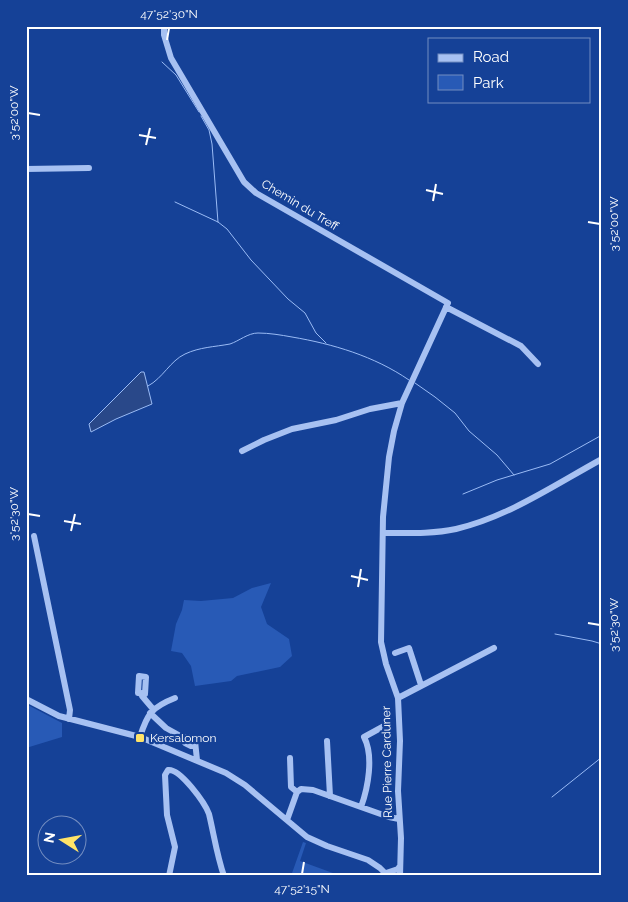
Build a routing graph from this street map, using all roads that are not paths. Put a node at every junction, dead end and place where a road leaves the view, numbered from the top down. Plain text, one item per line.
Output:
1 (164, 26) edge
2 (89, 168) dead end
3 (26, 169) edge
4 (447, 305) junction
5 (538, 364) dead end
6 (402, 404) junction
7 (242, 452) dead end
8 (602, 459) edge
9 (383, 533) junction
10 (34, 536) dead end
11 (494, 648) dead end
12 (395, 653) dead end
13 (422, 685) junction
14 (142, 693) dead end
15 (175, 698) dead end
16 (398, 698) junction
17 (26, 699) edge
18 (152, 711) junction
19 (69, 719) junction
20 (386, 725) dead end
21 (140, 737) junction
22 (327, 741) dead end
23 (290, 758) dead end
24 (197, 760) junction
25 (297, 792) junction
26 (330, 796) junction
27 (361, 807) junction
28 (399, 819) junction
29 (286, 820) junction
30 (400, 866) junction
31 (387, 874) edge
32 (169, 876) edge
33 (224, 876) edge
34 (400, 876) edge

1 - 4 street, Chemin du Treff
2 - 3 street
4 - 5 street, Chemin du Treff
4 - 6 street, Rue Pierre Carduner
6 - 7 street
6 - 9 street, Rue Pierre Carduner
8 - 9 street
9 - 16 street, Rue Pierre Carduner
10 - 19 street
11 - 13 street
12 - 13 street
13 - 16 street
14 - 18 street
15 - 18 street
16 - 28 street, Rue Pierre Carduner
17 - 19 street
18 - 21 street
18 - 24 street
19 - 21 street
20 - 27 street
21 - 24 street
22 - 26 street
23 - 25 street
24 - 29 street
25 - 26 street
25 - 29 street
26 - 27 street
27 - 28 street
28 - 30 street, Rue Pierre Carduner
29 - 31 street
30 - 31 street
30 - 34 street, Rue Pierre Carduner
32 - 33 street

